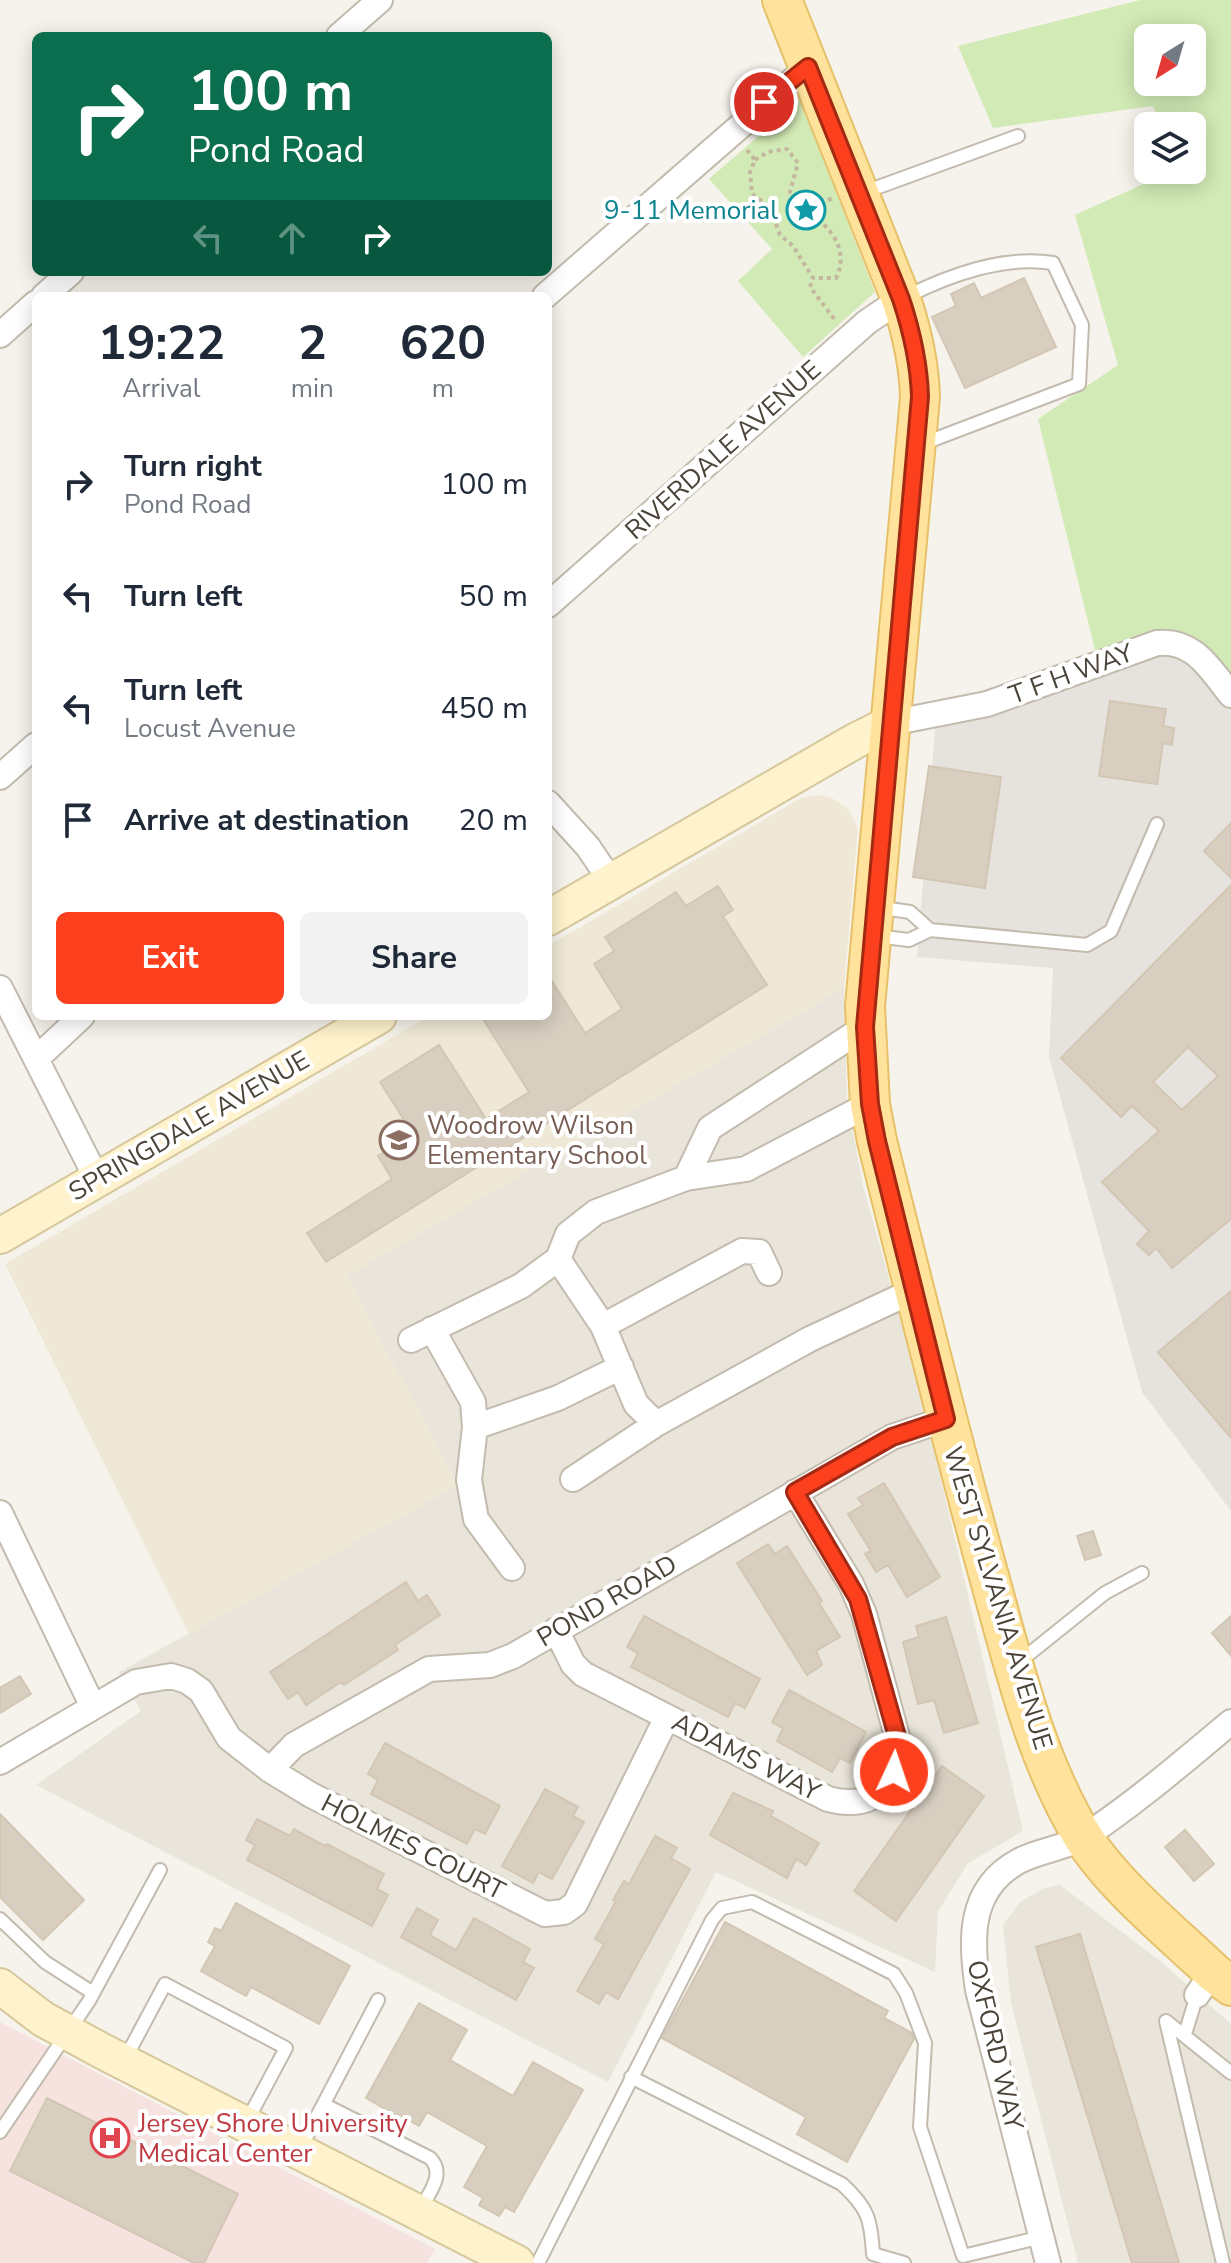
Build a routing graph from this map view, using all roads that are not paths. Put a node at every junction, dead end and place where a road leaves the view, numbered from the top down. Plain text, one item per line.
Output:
1 (380, 0) edge
2 (782, 0) edge
3 (344, 32) edge
4 (808, 67) junction
5 (1018, 136) dead end
6 (850, 194) junction
7 (66, 276) edge
8 (48, 292) edge
9 (550, 292) edge
10 (901, 299) junction
11 (32, 307) edge
12 (0, 335) edge
13 (915, 447) junction
14 (552, 601) edge
15 (1231, 695) edge
16 (891, 723) junction
17 (32, 749) edge
18 (0, 777) edge
19 (552, 807) edge
20 (1157, 824) dead end
21 (611, 881) junction
22 (552, 916) edge
23 (874, 921) junction
24 (930, 930) junction
25 (0, 988) edge
26 (78, 1020) edge
27 (372, 1020) edge
28 (865, 1027) junction
29 (36, 1059) junction
30 (870, 1104) junction
31 (686, 1178) junction
32 (98, 1181) junction
33 (0, 1236) edge
34 (558, 1259) junction
35 (769, 1273) dead end
36 (915, 1290) junction
37 (603, 1326) junction
38 (621, 1367) junction
39 (946, 1419) junction
40 (656, 1424) junction
41 (475, 1427) junction
42 (573, 1479) dead end
43 (795, 1492) junction
44 (0, 1513) edge
45 (512, 1568) dead end
46 (1142, 1573) dead end
47 (556, 1630) junction
48 (1015, 1665) junction
49 (93, 1707) junction
50 (667, 1717) junction
51 (1231, 1722) edge
52 (0, 1762) edge
53 (270, 1770) junction
54 (1083, 1837) junction
55 (160, 1870) dead end
56 (0, 1919) edge
57 (1213, 1984) edge
58 (0, 1986) edge
59 (93, 1993) junction
60 (378, 2000) dead end
61 (69, 2033) junction
62 (1185, 2034) junction
63 (123, 2062) junction
64 (1231, 2073) edge
65 (631, 2077) junction
66 (325, 2105) junction
67 (245, 2125) junction
68 (0, 2132) edge
69 (299, 2152) junction
70 (418, 2213) junction
71 (1042, 2237) junction
72 (874, 2258) edge
73 (517, 2263) edge
74 (538, 2263) edge
75 (904, 2263) edge
76 (1048, 2263) edge
77 (1223, 2263) edge

1 - 3 street
2 - 4 main road, WEST SYLVANIA AVENUE
4 - 6 main road, WEST SYLVANIA AVENUE
4 - 9 street
5 - 6 lane
6 - 10 main road, WEST SYLVANIA AVENUE
7 - 8 street
10 - 13 main road, WEST SYLVANIA AVENUE
10 - 13 lane
10 - 14 street, RIVERDALE AVENUE
11 - 12 street
13 - 16 main road, WEST SYLVANIA AVENUE
15 - 16 street, T F H WAY
16 - 21 street
16 - 23 main road, WEST SYLVANIA AVENUE
17 - 18 street
19 - 21 street
20 - 24 lane
21 - 22 street
23 - 24 lane
23 - 24 lane
23 - 28 main road, WEST SYLVANIA AVENUE
25 - 29 street
26 - 29 street
27 - 32 street, SPRINGDALE AVENUE
28 - 30 main road, WEST SYLVANIA AVENUE
28 - 31 street
29 - 32 street
30 - 31 street
30 - 36 main road, WEST SYLVANIA AVENUE
31 - 34 street
32 - 33 street, SPRINGDALE AVENUE
34 - 37 street
34 - 41 street
35 - 37 street
36 - 39 main road, WEST SYLVANIA AVENUE
36 - 40 street
37 - 38 street
38 - 40 street
38 - 41 street
39 - 43 street, POND ROAD
39 - 48 main road, WEST SYLVANIA AVENUE
40 - 42 street
41 - 45 street
43 - 47 street, POND ROAD
43 - 50 street, ADAMS WAY
44 - 49 street
46 - 48 lane
47 - 50 street, ADAMS WAY
47 - 53 street, POND ROAD
48 - 54 main road, WEST SYLVANIA AVENUE
49 - 52 street, HOLMES COURT
49 - 53 street, HOLMES COURT
50 - 53 street, HOLMES COURT
51 - 54 street, OXFORD WAY
54 - 57 main road, WEST SYLVANIA AVENUE
54 - 71 street, OXFORD WAY
55 - 59 lane
56 - 59 lane
57 - 62 lane
58 - 61 street
59 - 61 lane
60 - 66 lane
61 - 63 street
61 - 68 lane
62 - 64 lane
62 - 77 lane
63 - 67 street
63 - 67 lane
65 - 71 lane
65 - 72 lane
65 - 74 lane
66 - 69 lane
66 - 70 lane
67 - 69 street
69 - 70 street
70 - 73 street
71 - 76 street, OXFORD WAY
72 - 75 lane

